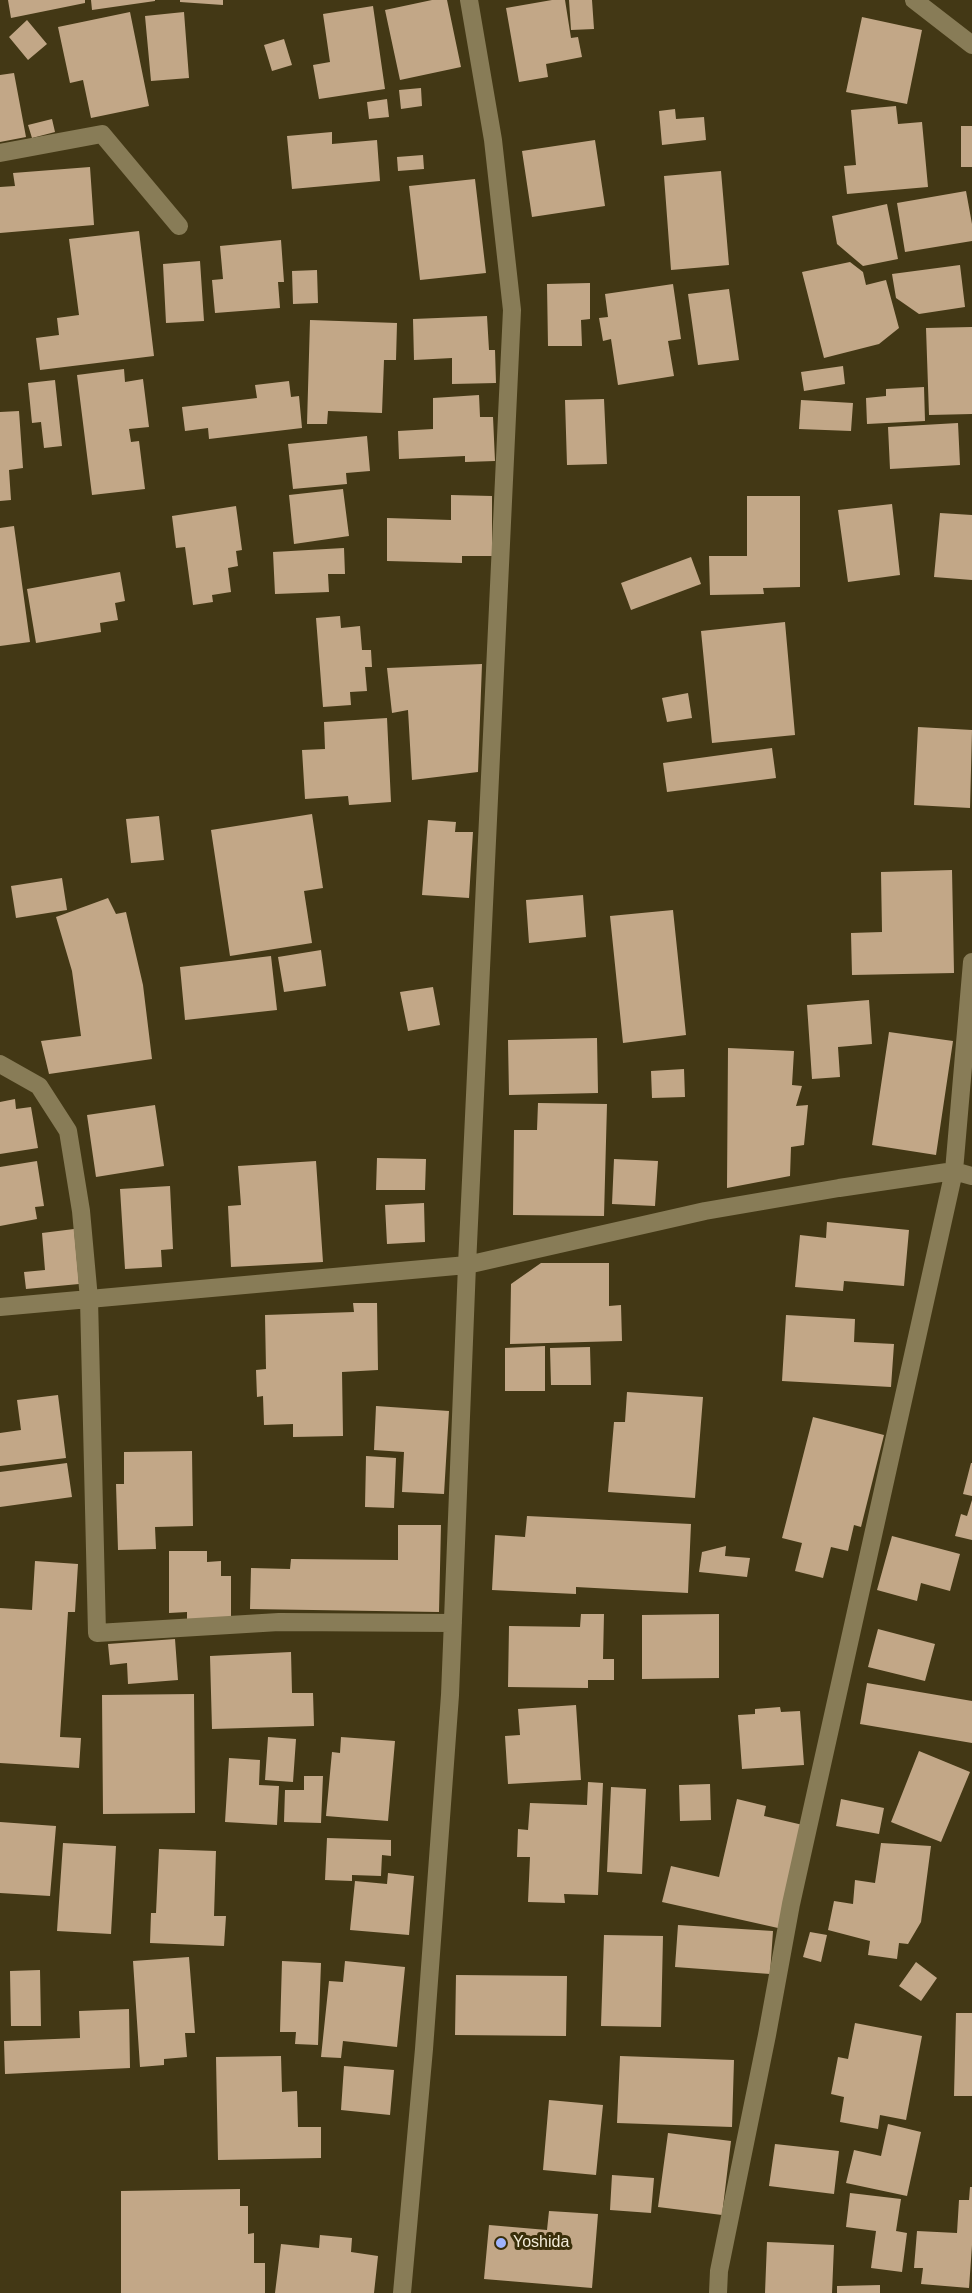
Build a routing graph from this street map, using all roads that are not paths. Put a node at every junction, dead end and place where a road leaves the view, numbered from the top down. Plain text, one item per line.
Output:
1 (469, 0) edge
2 (914, 0) edge
3 (972, 45) edge
4 (0, 153) edge
5 (179, 226) dead end
6 (972, 962) edge
7 (0, 1064) edge
8 (954, 1171) junction
9 (972, 1176) edge
10 (467, 1265) junction
11 (88, 1299) junction
12 (0, 1307) edge
13 (453, 1623) junction
14 (402, 2293) edge
15 (718, 2293) edge

1 - 10 street
2 - 3 street
4 - 5 street
6 - 8 street
7 - 11 street
8 - 9 street
8 - 10 street
8 - 15 street
10 - 11 street
10 - 13 street
11 - 12 street
11 - 13 street
13 - 14 street

